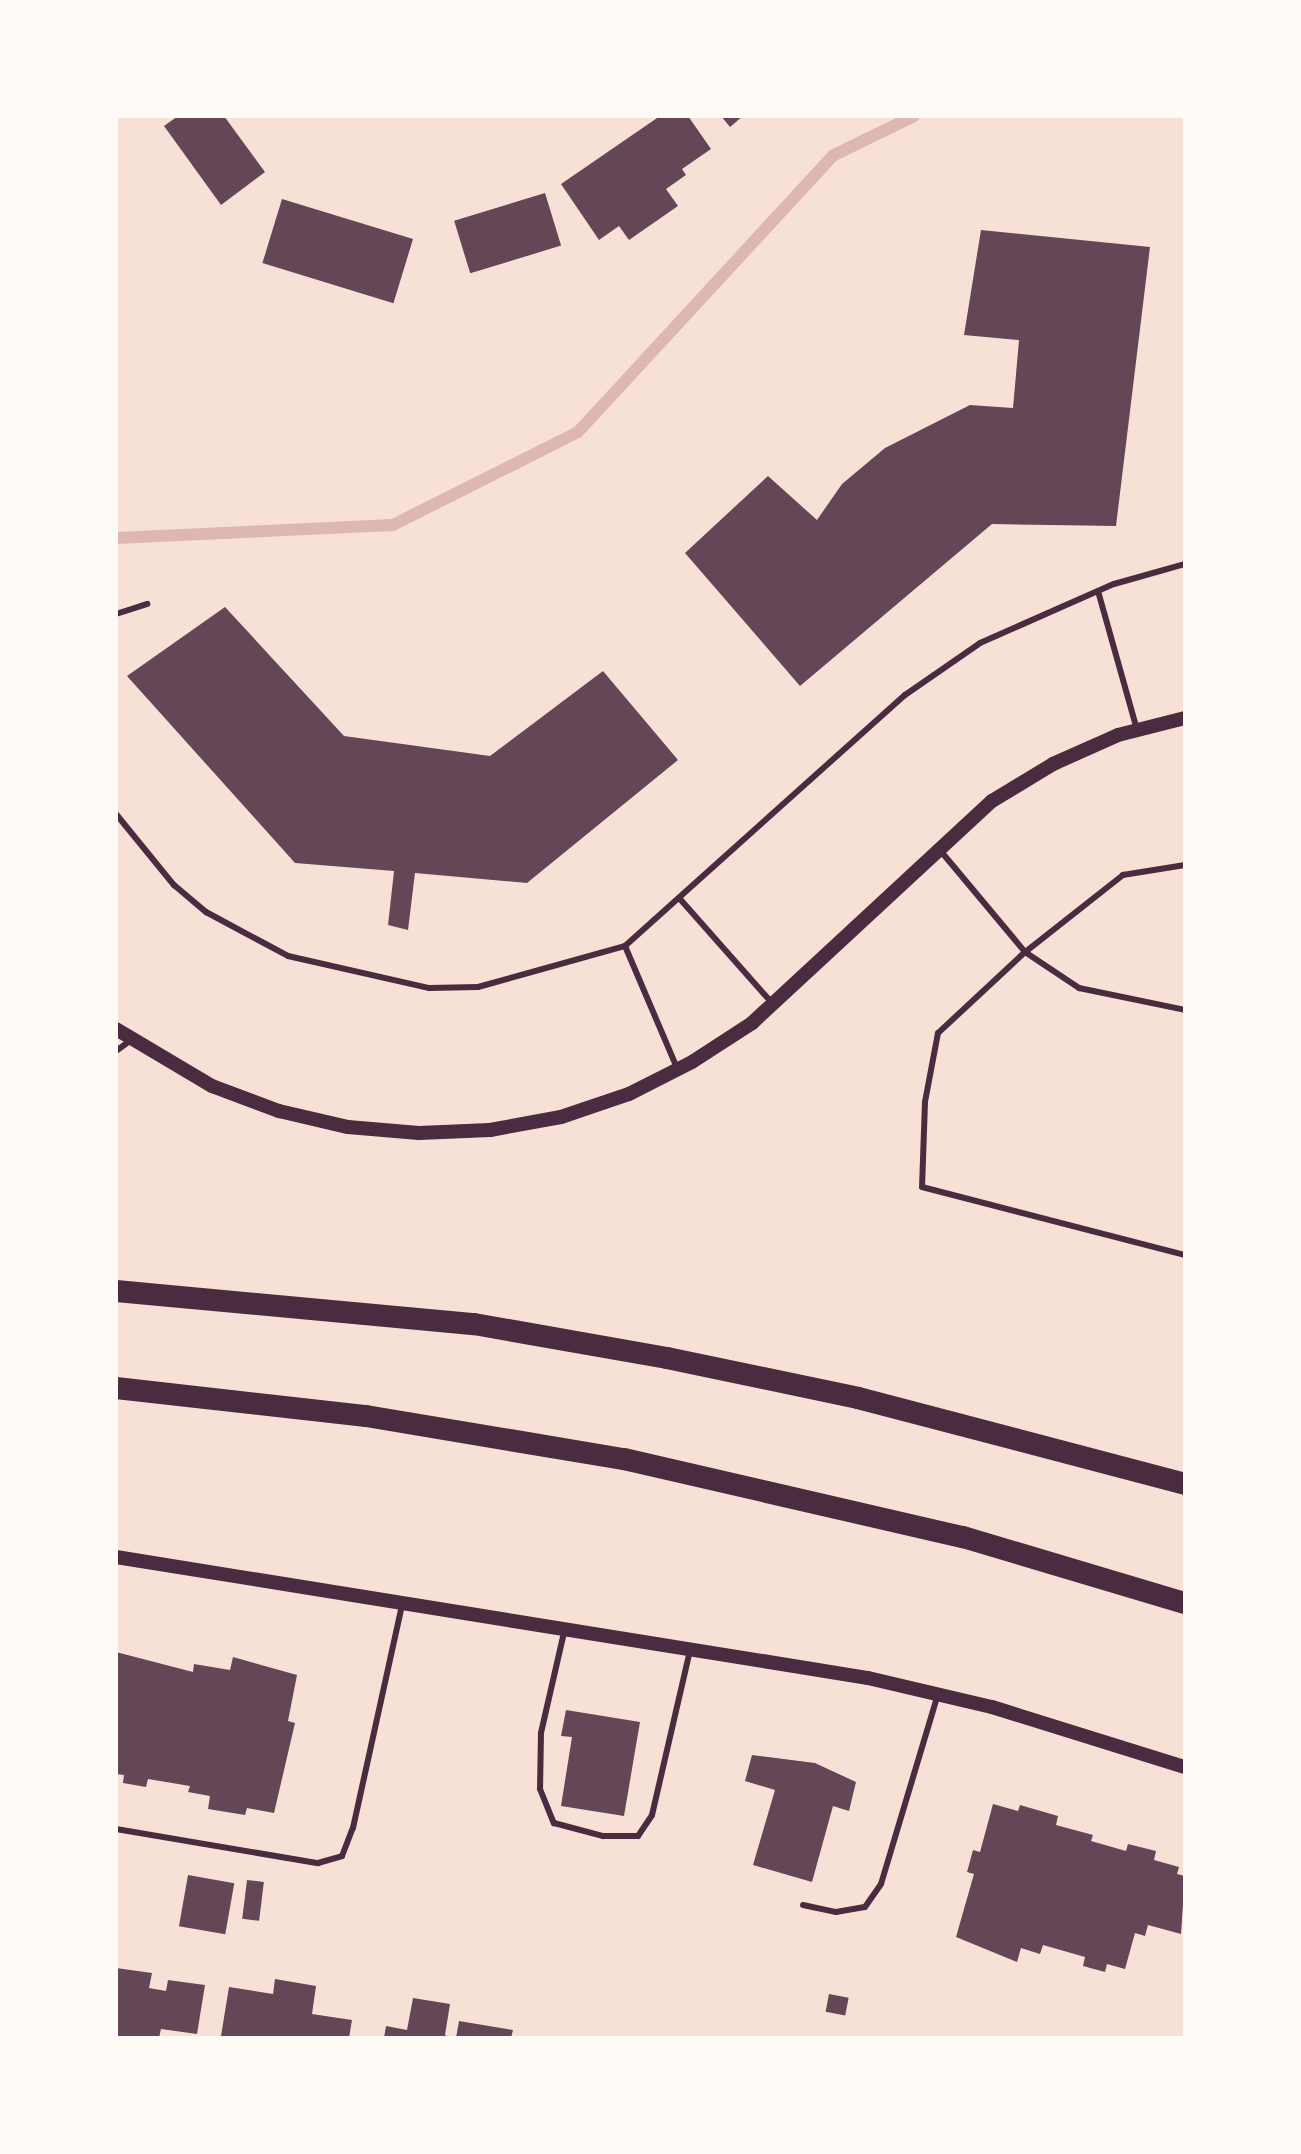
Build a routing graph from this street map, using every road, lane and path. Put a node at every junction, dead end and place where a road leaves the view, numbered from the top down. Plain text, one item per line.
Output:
1 (1185, 564) edge
2 (1098, 591) junction
3 (147, 604) dead end
4 (116, 614) edge
5 (1185, 718) edge
6 (1138, 730) junction
7 (116, 814) edge
8 (937, 847) junction
9 (1185, 865) edge
10 (680, 899) junction
11 (625, 946) junction
12 (1025, 952) junction
13 (773, 1004) junction
14 (1185, 1010) edge
15 (116, 1029) edge
16 (131, 1040) junction
17 (116, 1051) edge
18 (678, 1070) junction
19 (1185, 1255) edge
20 (116, 1291) edge
21 (116, 1388) edge
22 (1185, 1484) edge
23 (116, 1557) edge
24 (402, 1602) junction
25 (1185, 1603) edge
26 (566, 1627) junction
27 (691, 1647) junction
28 (938, 1694) junction
29 (1185, 1767) edge
30 (116, 1829) edge
31 (803, 1905) dead end

1 - 2 lane
2 - 6 lane
2 - 10 lane
3 - 4 lane
5 - 6 street
6 - 8 street
7 - 11 lane
8 - 12 lane
8 - 13 street
9 - 12 lane
10 - 11 lane
10 - 13 lane
11 - 18 lane
12 - 14 lane
12 - 19 lane
13 - 18 street
15 - 16 street
16 - 17 lane
16 - 18 street
20 - 22 highway
21 - 25 highway
23 - 24 street
24 - 26 street
24 - 30 lane
26 - 27 street
26 - 27 lane
27 - 28 street
28 - 29 street
28 - 31 lane

